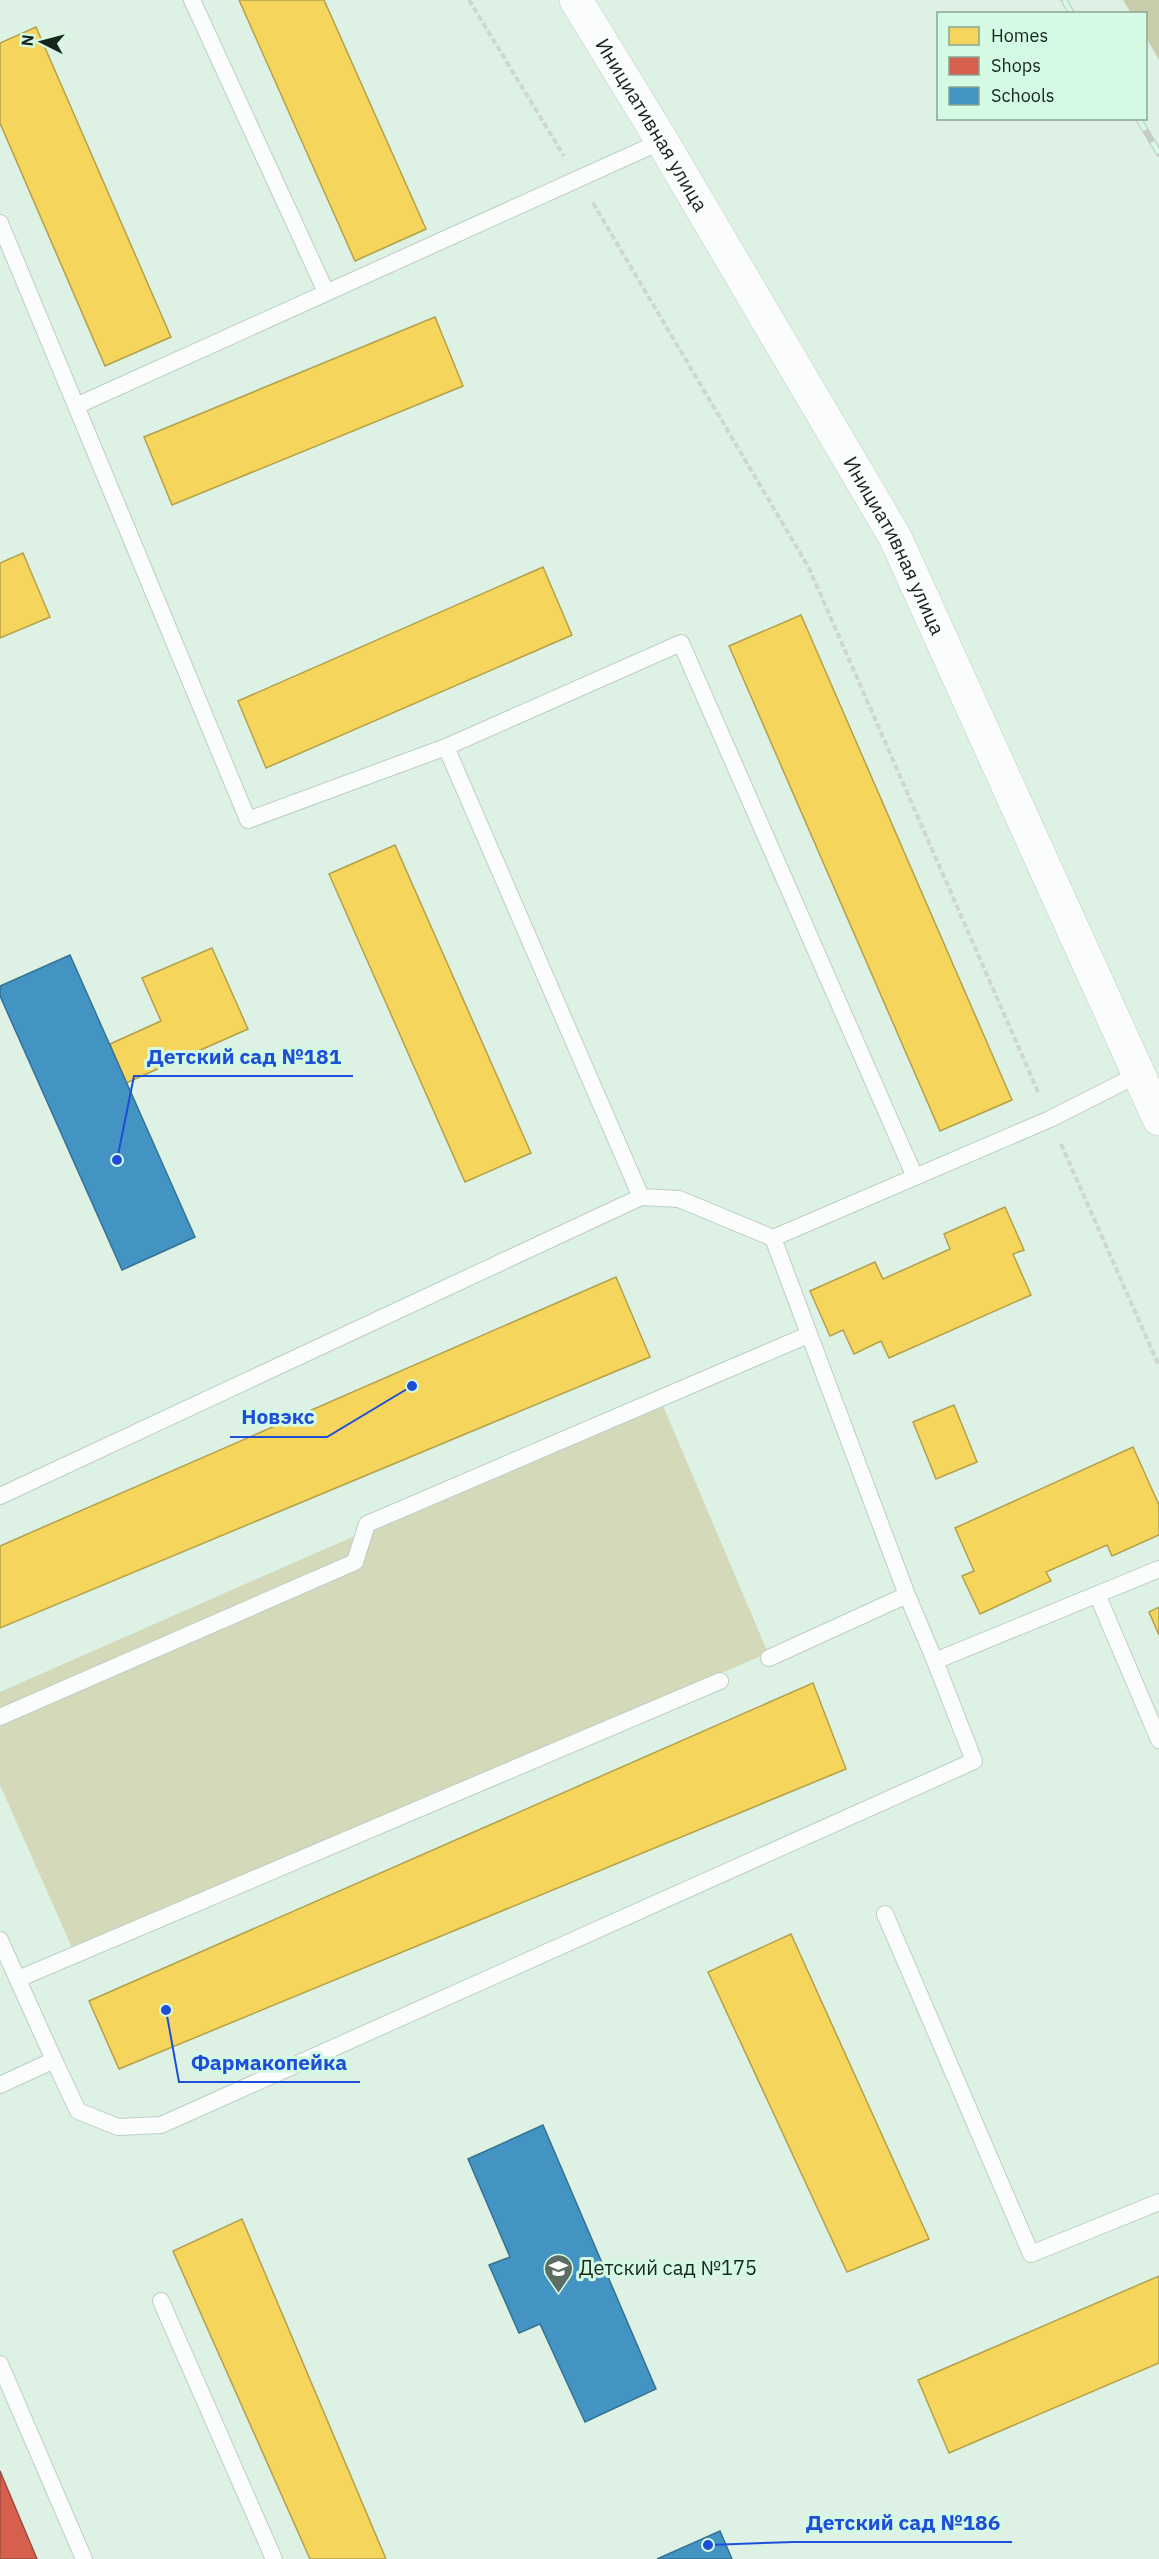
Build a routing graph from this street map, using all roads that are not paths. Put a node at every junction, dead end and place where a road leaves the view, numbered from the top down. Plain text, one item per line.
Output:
1 (192, 0) edge
2 (576, 0) edge
3 (662, 141) junction
4 (0, 223) edge
5 (326, 292) junction
6 (76, 406) junction
7 (446, 747) junction
8 (1139, 1074) junction
9 (1159, 1119) edge
10 (915, 1177) junction
11 (641, 1197) junction
12 (773, 1238) junction
13 (808, 1335) junction
14 (0, 1496) edge
15 (1159, 1569) edge
16 (1097, 1593) junction
17 (907, 1595) junction
18 (768, 1658) dead end
19 (935, 1661) junction
20 (720, 1681) dead end
21 (0, 1717) edge
22 (1159, 1740) edge
23 (885, 1914) dead end
24 (0, 1940) edge
25 (18, 1979) junction
26 (54, 2060) junction
27 (0, 2085) edge
28 (1159, 2202) edge
29 (161, 2301) dead end
30 (0, 2364) edge
31 (84, 2559) edge
32 (274, 2559) edge

1 - 5 lane
2 - 3 street, Инициативная улица
3 - 5 lane
3 - 8 street, Инициативная улица
4 - 6 lane
5 - 6 lane
6 - 7 lane
7 - 10 lane
7 - 11 lane
8 - 9 street, Инициативная улица
8 - 10 lane
10 - 12 lane
11 - 12 lane
11 - 14 lane
12 - 13 lane
13 - 17 lane
13 - 21 lane
15 - 16 lane
16 - 19 lane
16 - 22 lane
17 - 18 lane
17 - 19 lane
19 - 26 lane
20 - 25 lane
23 - 28 lane
24 - 25 lane
25 - 26 lane
26 - 27 lane
29 - 32 lane
30 - 31 lane

